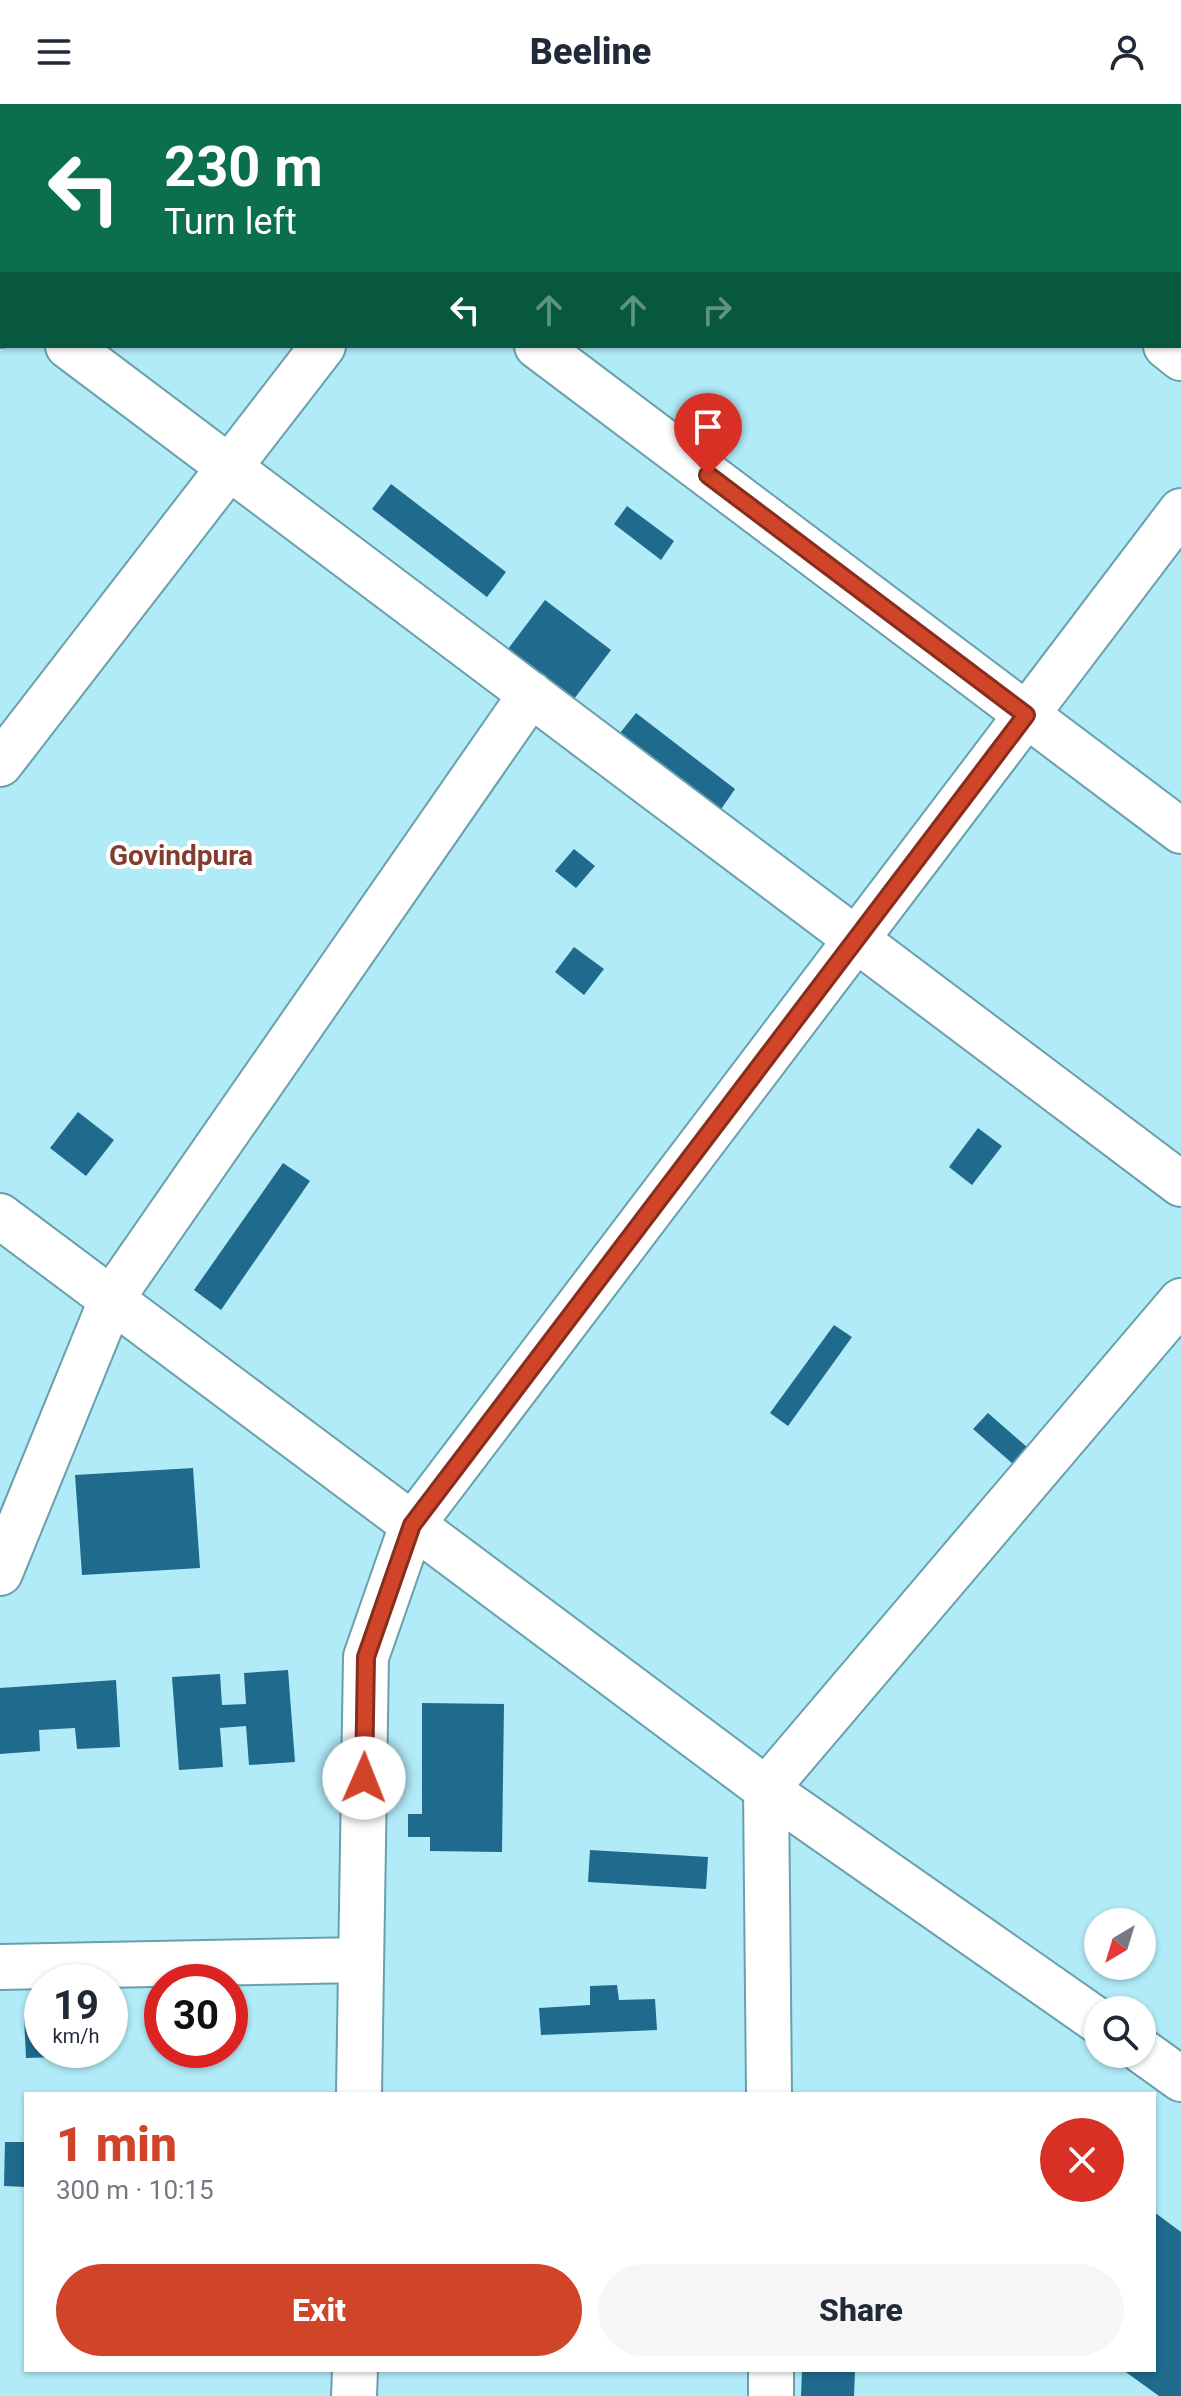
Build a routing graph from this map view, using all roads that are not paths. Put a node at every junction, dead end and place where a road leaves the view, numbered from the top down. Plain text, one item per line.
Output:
1 (71, 348) edge
2 (321, 348) edge
3 (540, 348) edge
4 (229, 467) junction
5 (1181, 511) edge
6 (531, 694) junction
7 (1026, 715) junction
8 (0, 764) edge
9 (1181, 831) edge
10 (856, 938) junction
11 (1181, 1184) edge
12 (0, 1216) edge
13 (112, 1298) junction
14 (1181, 1301) edge
15 (412, 1525) junction
16 (0, 1573) edge
17 (766, 1789) junction
18 (361, 1960) junction
19 (0, 1967) edge
20 (1084, 2011) edge
21 (1156, 2061) edge
22 (1181, 2079) edge
23 (359, 2092) edge
24 (769, 2092) edge
25 (355, 2372) edge
26 (771, 2372) edge
27 (354, 2396) edge
28 (771, 2396) edge

1 - 4 street
2 - 4 street
3 - 7 street
4 - 6 street
4 - 8 street
5 - 7 street
6 - 10 street
6 - 13 street
7 - 9 street
7 - 10 street
10 - 11 street
10 - 15 street
12 - 13 street
13 - 15 street
13 - 16 street
14 - 17 street
15 - 17 street
15 - 18 street
17 - 20 street
17 - 24 street
18 - 19 street
18 - 23 street
21 - 22 street
25 - 27 street
26 - 28 street

